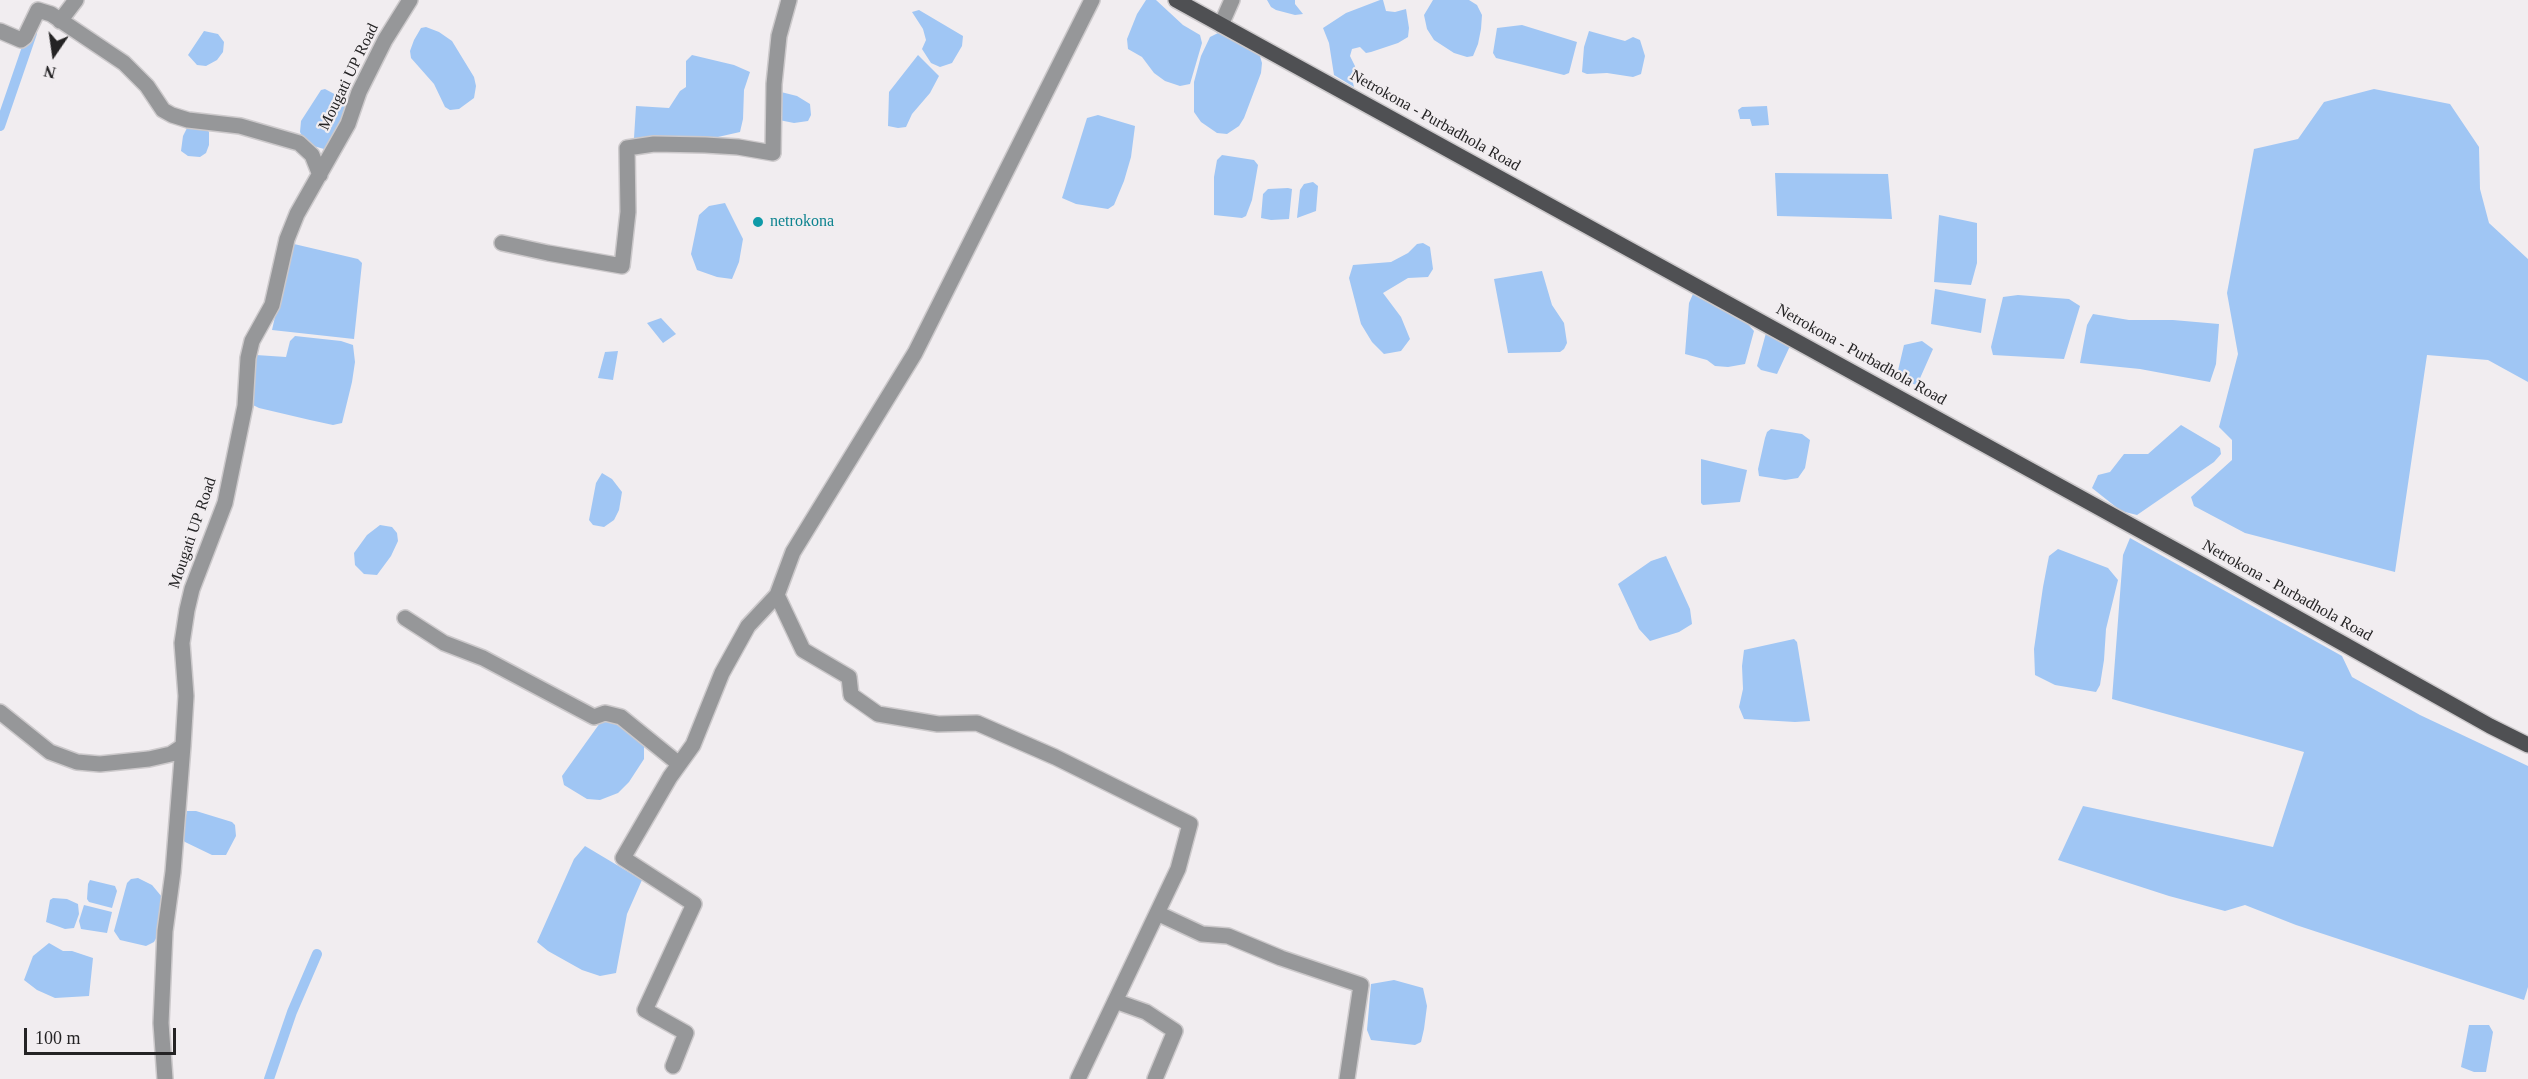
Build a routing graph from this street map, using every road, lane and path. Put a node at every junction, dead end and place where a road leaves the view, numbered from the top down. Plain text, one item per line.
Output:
1 (76, 0) edge
2 (410, 0) edge
3 (789, 0) edge
4 (1092, 0) edge
5 (1176, 0) edge
6 (1232, 0) edge
7 (60, 21) junction
8 (1221, 25) junction
9 (0, 31) edge
10 (320, 175) junction
11 (502, 243) dead end
12 (777, 595) junction
13 (405, 618) dead end
14 (0, 712) edge
15 (2528, 745) edge
16 (183, 746) junction
17 (679, 764) junction
18 (1157, 913) junction
19 (1115, 1000) junction
20 (673, 1066) dead end
21 (165, 1079) edge
22 (1078, 1079) edge
23 (1155, 1079) edge
24 (1347, 1079) edge

1 - 7 street
2 - 10 street, Mougati UP Road
3 - 11 street
4 - 12 street
5 - 8 main road, Netrokona - Purbadhola Road
6 - 8 street
7 - 9 street
7 - 10 street
8 - 15 main road, Netrokona - Purbadhola Road
10 - 16 street, Mougati UP Road
12 - 17 street
12 - 18 street
13 - 17 street
14 - 16 street
16 - 21 street, Mougati UP Road
17 - 20 street
18 - 19 street
18 - 24 street
19 - 22 street
19 - 23 street

